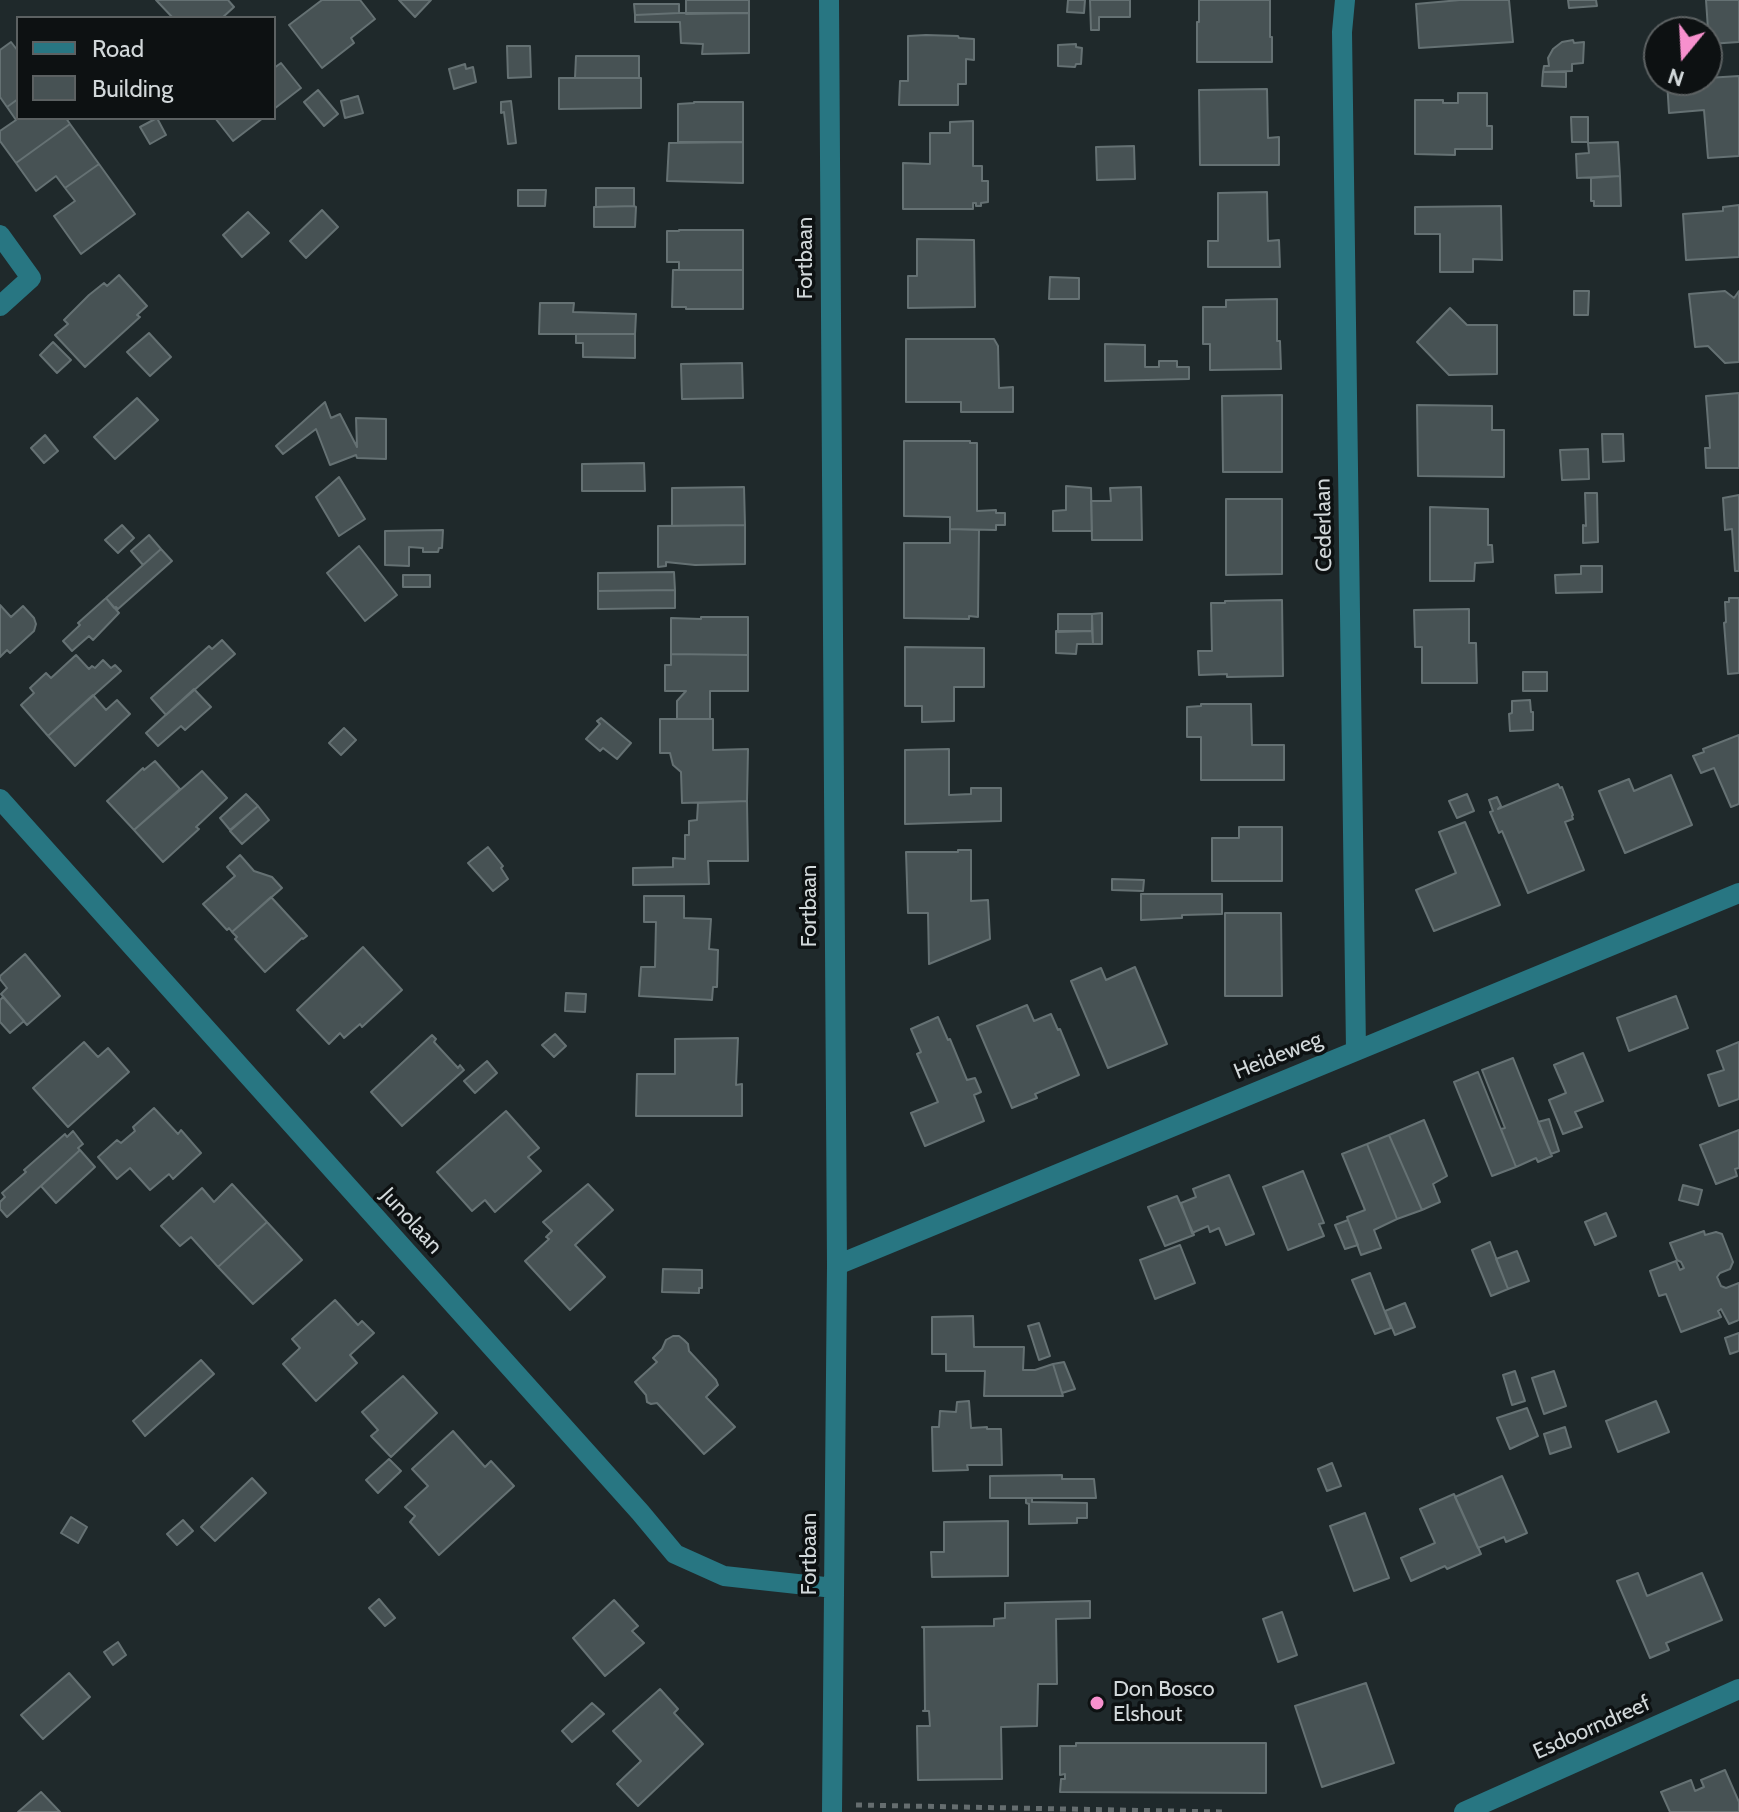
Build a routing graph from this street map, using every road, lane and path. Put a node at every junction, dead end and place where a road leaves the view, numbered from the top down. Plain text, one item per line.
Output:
1 (829, 0) edge
2 (1345, 0) edge
3 (0, 235) edge
4 (0, 306) edge
5 (0, 799) edge
6 (1739, 893) edge
7 (1356, 1050) junction
8 (837, 1265) junction
9 (834, 1588) junction
10 (1739, 1689) edge
11 (832, 1808) edge
12 (1223, 1812) edge
13 (1464, 1812) edge

1 - 8 street, Fortbaan
2 - 7 street, Cederlaan
3 - 4 street
5 - 9 street, Junolaan
6 - 7 street, Heideweg
7 - 8 street, Heideweg
8 - 9 street, Fortbaan
9 - 11 street, Fortbaan
10 - 13 street, Esdoorndreef
11 - 12 path

